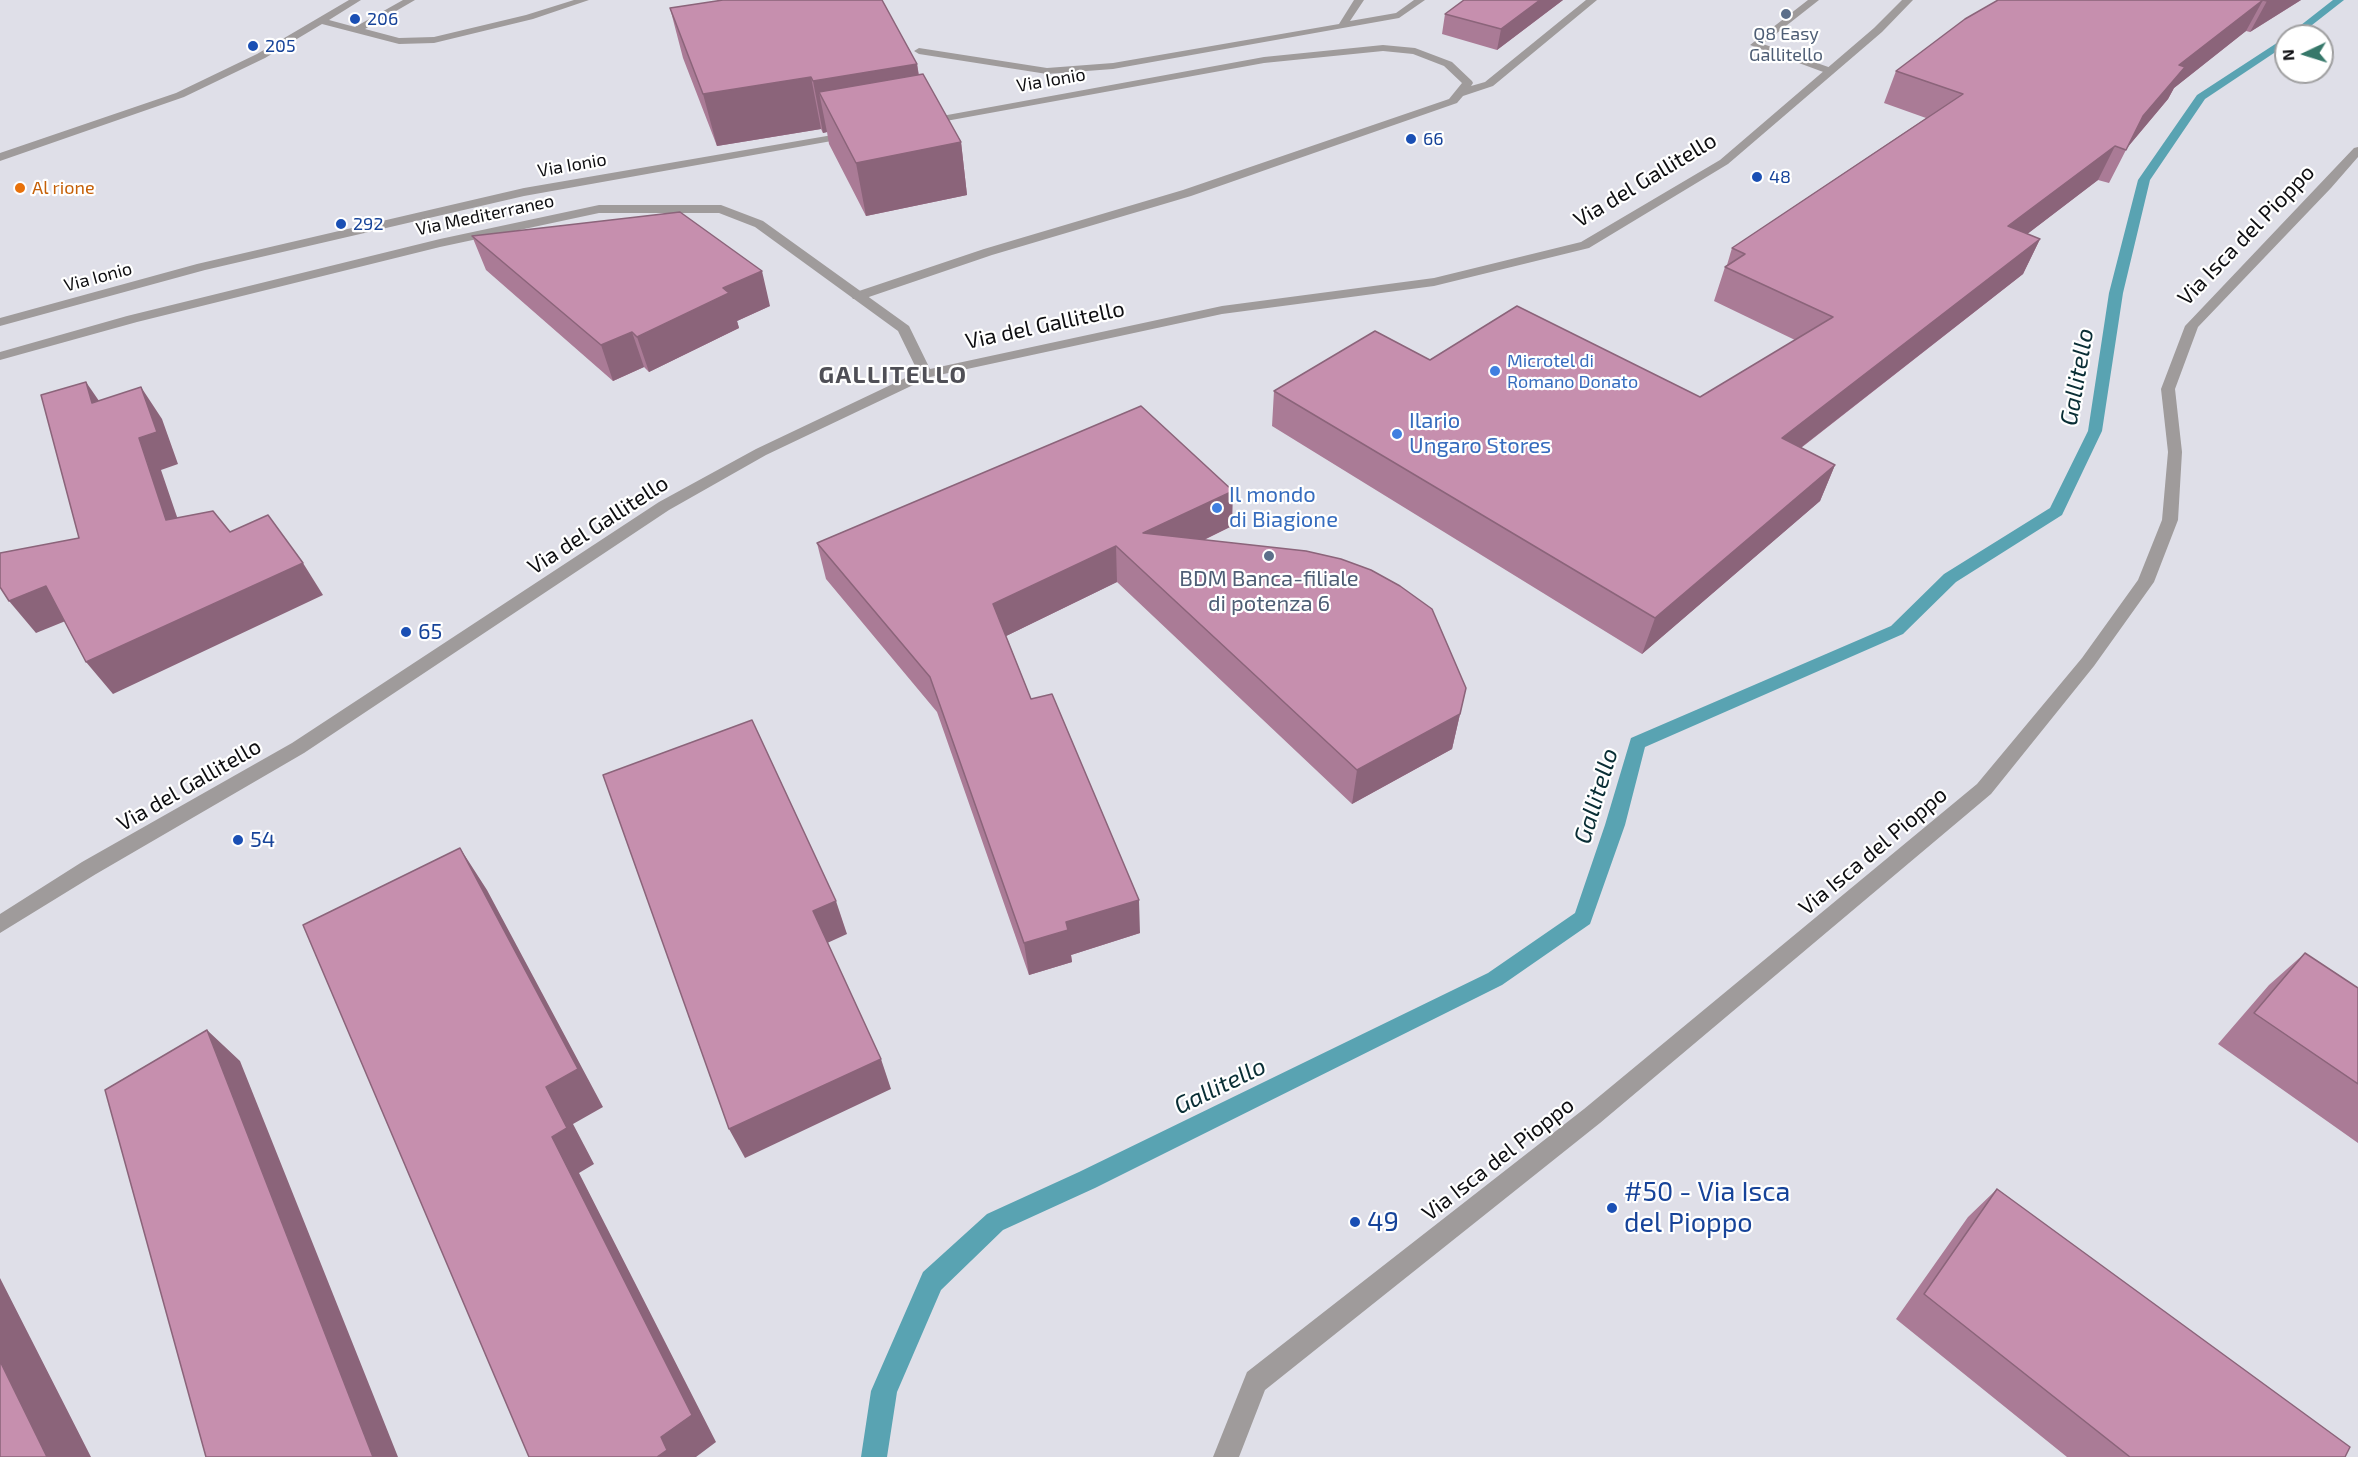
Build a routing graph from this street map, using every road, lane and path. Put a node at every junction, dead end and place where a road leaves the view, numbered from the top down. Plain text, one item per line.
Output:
1 (356, 0) edge
2 (410, 0) edge
3 (584, 0) edge
4 (1359, 0) edge
5 (1420, 0) edge
6 (1592, 0) edge
7 (1814, 0) edge
8 (1908, 0) edge
9 (321, 21) junction
10 (1342, 26) junction
11 (354, 31) junction
12 (919, 51) dead end
13 (1830, 71) junction
14 (1459, 94) junction
15 (908, 124) edge
16 (862, 133) edge
17 (2358, 150) edge
18 (0, 157) edge
19 (858, 296) junction
20 (0, 322) edge
21 (0, 356) edge
22 (926, 374) junction
23 (0, 924) edge
24 (1226, 1457) edge

1 - 9 street
2 - 11 street
3 - 11 street
4 - 10 street
5 - 10 street
6 - 14 street
7 - 13 street
8 - 13 street, Via del Gallitello
9 - 11 street
9 - 18 street
10 - 12 street
13 - 22 street, Via del Gallitello
14 - 15 street, Via Ionio
14 - 19 street
16 - 20 street, Via Ionio
17 - 24 street, Via Isca del Pioppo
19 - 21 street, Via Mediterraneo
19 - 22 street, Via Mediterraneo
22 - 23 street, Via del Gallitello

